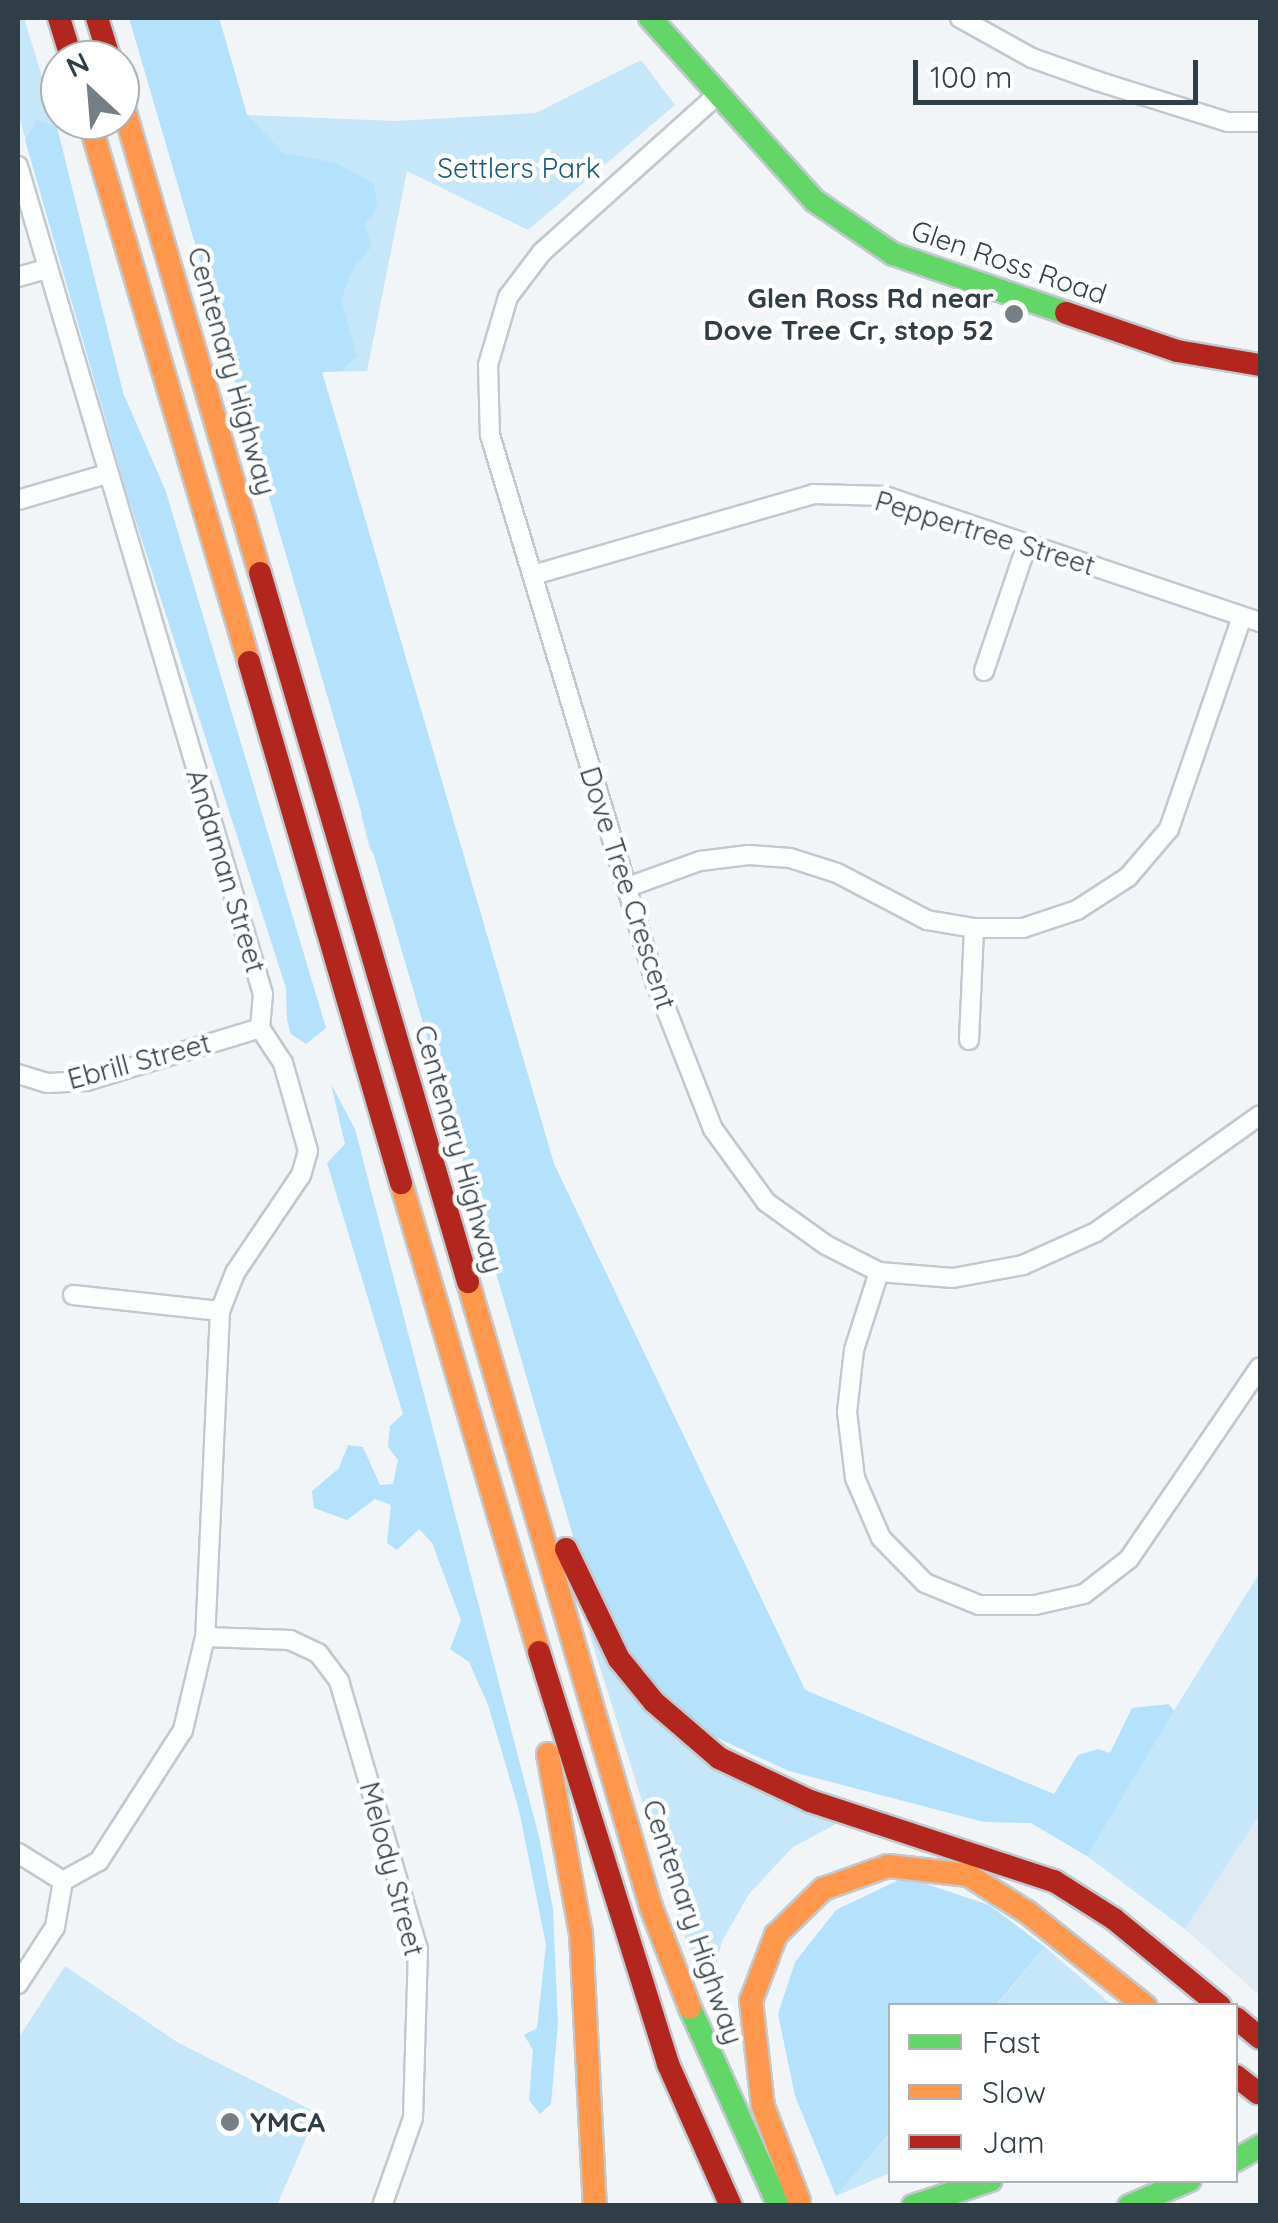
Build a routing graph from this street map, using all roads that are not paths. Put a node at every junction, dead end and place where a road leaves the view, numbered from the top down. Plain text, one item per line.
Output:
1 (650, 18) edge
2 (960, 18) edge
3 (716, 96) junction
4 (1260, 122) edge
5 (96, 140) edge
6 (133, 140) edge
7 (18, 166) edge
8 (46, 269) junction
9 (18, 277) edge
10 (1260, 365) edge
11 (107, 474) junction
12 (18, 500) edge
13 (1028, 544) junction
14 (533, 575) junction
15 (1252, 620) edge
16 (984, 671) dead end
17 (625, 888) junction
18 (974, 928) junction
19 (260, 1028) junction
20 (969, 1040) dead end
21 (18, 1074) edge
22 (1260, 1115) edge
23 (880, 1272) junction
24 (73, 1296) dead end
25 (220, 1311) junction
26 (484, 1350) junction
27 (1260, 1366) edge
28 (516, 1576) junction
29 (205, 1637) junction
30 (18, 1853) edge
31 (63, 1881) junction
32 (18, 1984) edge
33 (1141, 2003) edge
34 (1216, 2003) edge
35 (1238, 2020) edge
36 (1260, 2038) edge
37 (1238, 2078) edge
38 (1260, 2094) edge
39 (1260, 2146) edge
40 (1238, 2160) edge
41 (983, 2183) edge
42 (1183, 2183) edge
43 (382, 2206) edge
44 (595, 2206) edge
45 (731, 2206) edge
46 (778, 2206) edge
47 (801, 2206) edge
48 (912, 2206) edge
49 (1130, 2206) edge

1 - 3 main road, Glen Ross Road
2 - 4 street
3 - 10 main road, Glen Ross Road
3 - 14 street, Dove Tree Crescent
5 - 28 main road
6 - 26 main road, Centenary Highway
7 - 8 street, Andaman Street
8 - 9 street
8 - 11 street, Andaman Street
11 - 12 street
11 - 19 street, Andaman Street
13 - 14 street, Peppertree Street
13 - 15 street, Peppertree Street
13 - 16 street
14 - 17 street, Dove Tree Crescent
15 - 18 street
17 - 18 street
17 - 23 street, Dove Tree Crescent
18 - 20 street
19 - 21 street, Ebrill Street
19 - 25 street, Andaman Street
22 - 23 street, Dove Tree Crescent
23 - 27 street
24 - 25 street
25 - 29 street, Andaman Street
26 - 34 main road
26 - 46 main road, Centenary Highway
28 - 44 main road
28 - 45 main road
29 - 31 street, Andaman Street
29 - 43 street, Melody Street
30 - 31 street
31 - 32 street
33 - 47 main road
35 - 36 main road
37 - 38 main road
39 - 40 main road
41 - 48 main road
42 - 49 main road

